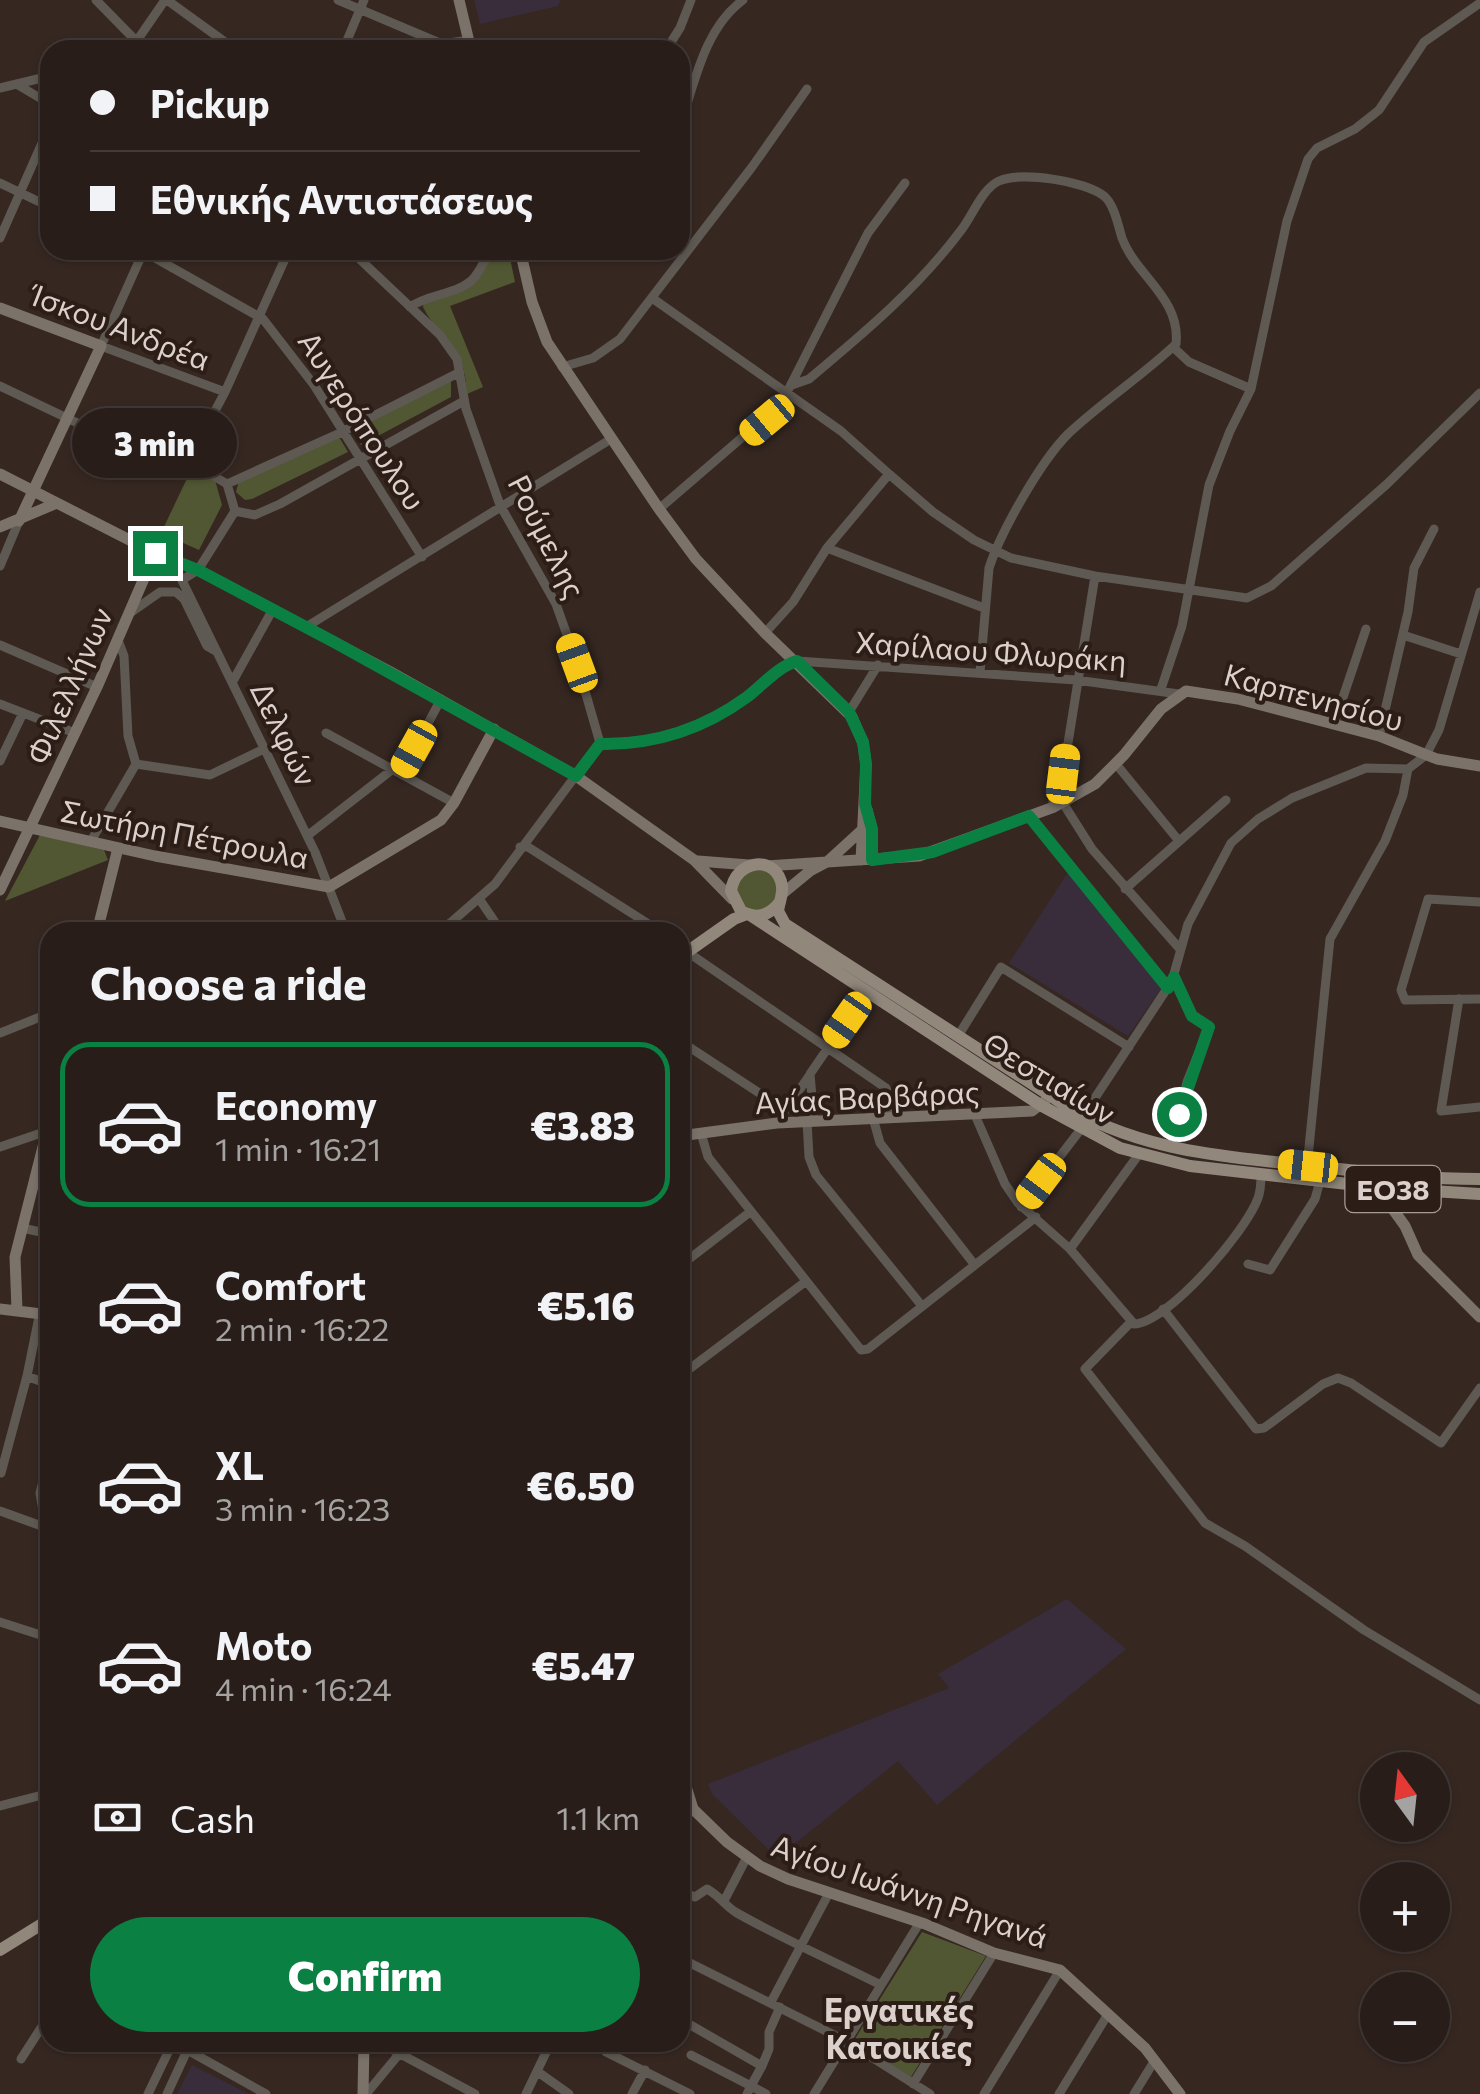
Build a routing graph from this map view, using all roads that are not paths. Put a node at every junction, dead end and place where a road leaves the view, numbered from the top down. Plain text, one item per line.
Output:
1 (96, 0) edge
2 (166, 0) edge
3 (338, 0) edge
4 (459, 0) edge
5 (691, 0) edge
6 (744, 0) edge
7 (1480, 3) edge
8 (363, 4) edge
9 (134, 40) edge
10 (137, 40) edge
11 (222, 40) edge
12 (347, 40) edge
13 (434, 40) edge
14 (469, 40) edge
15 (672, 40) edge
16 (40, 79) edge
17 (18, 85) junction
18 (0, 88) edge
19 (807, 90) dead end
20 (40, 98) edge
21 (690, 99) edge
22 (40, 147) edge
23 (905, 183) dead end
24 (0, 184) edge
25 (20, 192) junction
26 (40, 202) edge
27 (0, 238) edge
28 (690, 247) edge
29 (138, 260) edge
30 (160, 260) edge
31 (283, 260) edge
32 (360, 260) edge
33 (485, 260) edge
34 (523, 260) edge
35 (680, 260) edge
36 (652, 298) junction
37 (0, 308) edge
38 (410, 308) junction
39 (258, 314) junction
40 (101, 346) junction
41 (1174, 347) junction
42 (562, 367) junction
43 (460, 372) junction
44 (0, 386) edge
45 (791, 389) junction
46 (1251, 390) junction
47 (224, 392) junction
48 (1480, 393) edge
49 (465, 405) junction
50 (68, 418) junction
51 (342, 432) junction
52 (611, 439) junction
53 (360, 460) junction
54 (189, 461) junction
55 (0, 474) edge
56 (889, 474) junction
57 (227, 484) junction
58 (32, 491) junction
59 (58, 503) junction
60 (500, 505) junction
61 (660, 509) junction
62 (235, 511) junction
63 (19, 521) junction
64 (0, 527) edge
65 (1434, 529) dead end
66 (827, 548) junction
67 (994, 552) junction
68 (155, 553) junction
69 (422, 557) junction
70 (172, 560) junction
71 (0, 566) edge
72 (198, 570) junction
73 (1095, 576) junction
74 (182, 580) junction
75 (1188, 590) junction
76 (1480, 592) edge
77 (984, 608) junction
78 (273, 610) junction
79 (126, 617) junction
80 (306, 627) junction
81 (1366, 629) dead end
82 (765, 633) junction
83 (1403, 635) junction
84 (118, 640) junction
85 (0, 646) edge
86 (216, 651) junction
87 (1462, 654) junction
88 (797, 661) junction
89 (878, 664) junction
90 (980, 672) junction
91 (1076, 680) junction
92 (232, 681) junction
93 (97, 686) junction
94 (1161, 689) junction
95 (1180, 694) junction
96 (441, 700) junction
97 (0, 704) edge
98 (849, 712) junction
99 (23, 714) junction
100 (1334, 724) junction
101 (494, 729) junction
102 (75, 733) junction
103 (326, 734) dead end
104 (1379, 736) junction
105 (600, 744) junction
106 (266, 748) junction
107 (1426, 755) junction
108 (0, 761) edge
109 (136, 764) junction
110 (1116, 764) junction
111 (1480, 766) edge
112 (1408, 769) junction
113 (397, 772) junction
114 (576, 776) junction
115 (1226, 800) dead end
116 (454, 802) junction
117 (865, 804) junction
118 (1058, 805) junction
119 (1029, 816) junction
120 (0, 821) edge
121 (31, 827) junction
122 (862, 830) junction
123 (307, 836) junction
124 (90, 841) junction
125 (1179, 841) junction
126 (520, 847) junction
127 (118, 848) junction
128 (694, 860) junction
129 (866, 860) junction
130 (828, 862) junction
131 (749, 865) junction
132 (766, 866) junction
133 (1, 886) edge
134 (329, 888) junction
135 (1125, 889) junction
136 (781, 898) junction
137 (480, 900) junction
138 (1480, 902) edge
139 (741, 909) junction
140 (100, 922) edge
141 (342, 922) edge
142 (452, 922) edge
143 (496, 922) edge
144 (645, 922) edge
145 (690, 947) edge
146 (1179, 948) junction
147 (690, 957) edge
148 (1174, 977) junction
149 (1168, 988) junction
150 (868, 991) junction
151 (1458, 998) junction
152 (1480, 999) edge
153 (40, 1017) edge
154 (0, 1033) edge
155 (958, 1036) junction
156 (1129, 1046) junction
157 (690, 1048) edge
158 (827, 1048) junction
159 (810, 1074) junction
160 (1046, 1100) junction
161 (1480, 1107) edge
162 (785, 1110) junction
163 (975, 1114) junction
164 (873, 1118) junction
165 (890, 1118) junction
166 (810, 1121) junction
167 (1082, 1122) junction
168 (777, 1123) junction
169 (40, 1130) edge
170 (701, 1133) junction
171 (690, 1135) edge
172 (0, 1147) edge
173 (1170, 1148) junction
174 (1140, 1154) junction
175 (40, 1160) edge
176 (1261, 1174) junction
177 (1311, 1175) junction
178 (1480, 1179) edge
179 (1428, 1185) junction
180 (1383, 1188) junction
181 (1480, 1194) edge
182 (1021, 1207) junction
183 (750, 1212) junction
184 (1036, 1217) junction
185 (22, 1228) junction
186 (40, 1232) edge
187 (1070, 1249) junction
188 (0, 1253) edge
189 (15, 1257) junction
190 (690, 1258) edge
191 (974, 1264) junction
192 (1248, 1264) dead end
193 (804, 1282) junction
194 (922, 1306) junction
195 (0, 1309) edge
196 (1164, 1309) junction
197 (16, 1310) junction
198 (40, 1313) edge
199 (1480, 1317) edge
200 (1130, 1323) junction
201 (40, 1331) edge
202 (690, 1368) edge
203 (27, 1376) junction
204 (40, 1381) edge
205 (1480, 1388) edge
206 (1, 1473) edge
207 (0, 1510) edge
208 (40, 1516) edge
209 (36, 1522) junction
210 (40, 1524) edge
211 (0, 1622) edge
212 (40, 1635) edge
213 (1480, 1700) edge
214 (40, 1796) edge
215 (690, 1799) edge
216 (0, 1806) edge
217 (693, 1809) junction
218 (690, 1812) edge
219 (747, 1857) junction
220 (830, 1893) junction
221 (690, 1895) edge
222 (725, 1898) junction
223 (920, 1922) junction
224 (40, 1925) edge
225 (801, 1946) junction
226 (0, 1950) edge
227 (994, 1952) junction
228 (690, 1963) edge
229 (1060, 1970) junction
230 (881, 1985) junction
231 (775, 2004) junction
232 (1108, 2014) junction
233 (690, 2024) edge
234 (40, 2030) edge
235 (846, 2041) junction
236 (168, 2052) edge
237 (187, 2052) edge
238 (197, 2052) edge
239 (364, 2052) edge
240 (393, 2052) edge
241 (402, 2052) edge
242 (547, 2052) edge
243 (606, 2052) edge
244 (691, 2055) dead end
245 (399, 2056) junction
246 (21, 2059) dead end
247 (1155, 2060) junction
248 (762, 2066) junction
249 (644, 2070) junction
250 (538, 2072) junction
251 (912, 2084) junction
252 (749, 2090) edge
253 (148, 2094) edge
254 (166, 2094) edge
255 (266, 2094) edge
256 (364, 2094) edge
257 (475, 2094) edge
258 (526, 2094) edge
259 (569, 2094) edge
260 (632, 2094) edge
261 (690, 2094) edge
262 (766, 2094) edge
263 (814, 2094) edge
264 (930, 2094) edge
265 (984, 2094) edge
266 (1059, 2094) edge
267 (1134, 2094) edge
268 (1180, 2094) edge

1 - 9 street
2 - 10 street
2 - 11 street
3 - 8 street
4 - 14 main road
5 - 15 street
6 - 21 street
7 - 46 street
8 - 12 street
8 - 13 street
16 - 17 street
17 - 18 street
17 - 20 street
19 - 28 street
22 - 25 street
23 - 45 street
24 - 25 street
25 - 26 street
25 - 27 street
29 - 40 street
30 - 39 street
31 - 39 street
32 - 38 street
33 - 38 street
34 - 42 main road
35 - 36 street
36 - 42 street
36 - 45 street
37 - 40 main road, Ίσκου Ανδρέα
38 - 43 street
39 - 47 street
39 - 51 street, Αυγερόπουλου
40 - 47 street, Ίσκου Ανδρέα
40 - 50 main road
41 - 45 street
41 - 46 street
41 - 67 street
42 - 52 main road
43 - 49 street, Ρούμελης
43 - 51 street
44 - 50 street
45 - 56 street
45 - 61 street
46 - 75 street
47 - 54 street
48 - 75 street
49 - 53 street
49 - 60 street, Ρούμελης
50 - 54 street
50 - 58 main road
51 - 53 street, Αυγερόπουλου
51 - 57 street
52 - 60 street
52 - 61 main road
53 - 62 street
53 - 69 street, Αυγερόπουλου
54 - 57 street
55 - 58 main road
56 - 66 street
56 - 67 street
57 - 62 street
58 - 59 main road
58 - 63 main road
59 - 63 main road
59 - 68 main road
60 - 69 street
60 - 105 street, Ρούμελης
61 - 82 main road
62 - 72 street
63 - 64 main road
63 - 71 street
65 - 83 street
66 - 77 street
66 - 82 street
67 - 73 street
67 - 77 street
68 - 70 main road
68 - 79 main road, Φιλελλήνων
69 - 80 street
70 - 72 main road
70 - 74 street, Δελφών
72 - 74 street
72 - 78 main road
73 - 75 street
73 - 91 street
74 - 86 street, Δελφών
75 - 94 street
76 - 87 street
77 - 90 street
78 - 80 main road
78 - 92 street
79 - 84 main road, Φιλελλήνων
79 - 86 street
80 - 96 main road
81 - 100 street
82 - 88 main road
83 - 87 street
83 - 104 street
84 - 93 main road, Φιλελλήνων
84 - 109 street
85 - 93 street
86 - 92 street, Δελφών
87 - 107 street
88 - 89 street, Χαρίλαου Φλωράκη
88 - 98 main road
88 - 105 street
89 - 90 street, Χαρίλαου Φλωράκη
89 - 98 street
90 - 91 street, Χαρίλαου Φλωράκη
91 - 94 street, Χαρίλαου Φλωράκη
91 - 118 street
92 - 106 street, Δελφών
93 - 102 main road, Φιλελλήνων
94 - 95 street, Χαρίλαου Φλωράκη
95 - 100 main road, Καρπενησίου
95 - 110 main road, Καρπενησίου
96 - 101 main road
96 - 113 street
97 - 99 street
98 - 117 main road
99 - 102 street
99 - 108 street
100 - 104 main road, Καρπενησίου
101 - 114 main road
101 - 116 main road
102 - 121 main road, Φιλελλήνων
103 - 113 street
104 - 107 main road, Καρπενησίου
105 - 114 street
106 - 109 street
106 - 123 street, Δελφών
107 - 111 main road, Καρπενησίου
107 - 112 street
109 - 124 street
110 - 118 main road, Καρπενησίου
110 - 125 street
112 - 146 street
112 - 177 street
113 - 116 street
113 - 123 street
114 - 126 street
114 - 128 main road
115 - 125 street
116 - 134 main road
117 - 122 main road
117 - 129 main road
118 - 119 main road, Καρπενησίου
118 - 135 street
119 - 129 main road, Καρπενησίου
119 - 149 street
120 - 121 main road, Σωτήρη Πέτρουλα
121 - 124 main road, Σωτήρη Πέτρουλα
121 - 133 main road, Φιλελλήνων
122 - 129 main road
122 - 130 main road
123 - 134 street, Δελφών
124 - 127 main road, Σωτήρη Πέτρουλα
125 - 135 street
126 - 137 street
126 - 144 street
127 - 134 main road, Σωτήρη Πέτρουλα
127 - 140 main road
128 - 131 main road
128 - 139 main road
129 - 130 main road, Καρπενησίου
130 - 132 main road, Καρπενησίου
130 - 136 main road
131 - 132 main road
131 - 139 main road
132 - 136 main road, ΕΟ38
134 - 141 street, Δελφών
135 - 146 street
136 - 139 main road
136 - 155 main road, Θεστιαίων / ΕΟ38
137 - 142 street
137 - 143 street
138 - 151 street
139 - 145 main road
139 - 150 main road, Θεστιαίων / ΕΟ38
146 - 148 street
147 - 158 street
148 - 149 street
148 - 173 street
149 - 156 street
150 - 158 street
150 - 160 main road, Θεστιαίων / ΕΟ38
151 - 152 street
151 - 161 street
153 - 154 street
155 - 156 street
155 - 160 main road, Θεστιαίων / ΕΟ38
156 - 167 street
157 - 162 street
158 - 159 street
158 - 165 street
159 - 162 street
159 - 166 street
160 - 163 main road, Αγίας Βαρβάρας
160 - 167 main road, Θεστιαίων / ΕΟ38
162 - 168 street
163 - 165 main road, Αγίας Βαρβάρας
163 - 182 street
164 - 165 main road, Αγίας Βαρβάρας
164 - 166 main road, Αγίας Βαρβάρας
164 - 191 street
166 - 168 main road, Αγίας Βαρβάρας
166 - 194 street
167 - 173 main road, Θεστιαίων / ΕΟ38
167 - 174 main road, Θεστιαίων / ΕΟ38
167 - 182 street
168 - 170 main road, Αγίας Βαρβάρας
169 - 172 street
170 - 171 main road, Αγίας Βαρβάρας
170 - 183 street
173 - 177 main road, Θεστιαίων / ΕΟ38
174 - 176 main road, Θεστιαίων / ΕΟ38
174 - 187 street
175 - 185 main road
176 - 177 main road, Θεστιαίων / ΕΟ38
176 - 196 street
177 - 179 main road, Θεστιαίων / ΕΟ38
177 - 180 main road, Θεστιαίων / ΕΟ38
177 - 192 street
178 - 179 main road, Θεστιαίων / ΕΟ38
179 - 180 main road, Θεστιαίων / ΕΟ38
179 - 181 main road, Θεστιαίων / ΕΟ38
180 - 199 main road
182 - 184 street
183 - 190 street
183 - 193 street
184 - 187 street
184 - 191 street
185 - 186 street
185 - 189 main road
187 - 200 street
188 - 189 main road
189 - 197 main road
191 - 194 street
193 - 194 street
193 - 202 street
195 - 197 main road
196 - 200 street
196 - 205 street
197 - 198 main road
200 - 213 street
201 - 203 street
203 - 204 street
203 - 206 street
207 - 209 street
208 - 209 street
209 - 210 street
211 - 212 street
214 - 216 street
215 - 217 main road
217 - 218 street
217 - 219 main road, Αγίου Ιωάννη Ρηγανά
219 - 220 main road, Αγίου Ιωάννη Ρηγανά
219 - 222 street
220 - 223 main road, Αγίου Ιωάννη Ρηγανά
220 - 225 street
221 - 222 street
222 - 225 street
223 - 227 main road, Αγίου Ιωάννη Ρηγανά
223 - 230 street
224 - 226 main road
225 - 230 street
225 - 231 street
227 - 229 main road, Αγίου Ιωάννη Ρηγανά
227 - 251 street
228 - 231 street
229 - 232 main road, Αγίου Ιωάννη Ρηγανά
229 - 265 street
230 - 235 street
231 - 235 street
231 - 248 street
232 - 247 main road, Αγίου Ιωάννη Ρηγανά
232 - 266 street
233 - 248 street
234 - 246 street
235 - 251 street
235 - 263 street
236 - 253 street
237 - 254 street
238 - 255 street
239 - 256 main road
240 - 245 street
241 - 245 street
242 - 250 street
243 - 249 street
244 - 252 street
245 - 256 street
245 - 257 street
247 - 267 street
247 - 268 main road, Αγίου Ιωάννη Ρηγανά
248 - 252 street
249 - 260 street
249 - 261 street
250 - 258 street
250 - 259 street
251 - 264 street
252 - 262 street

